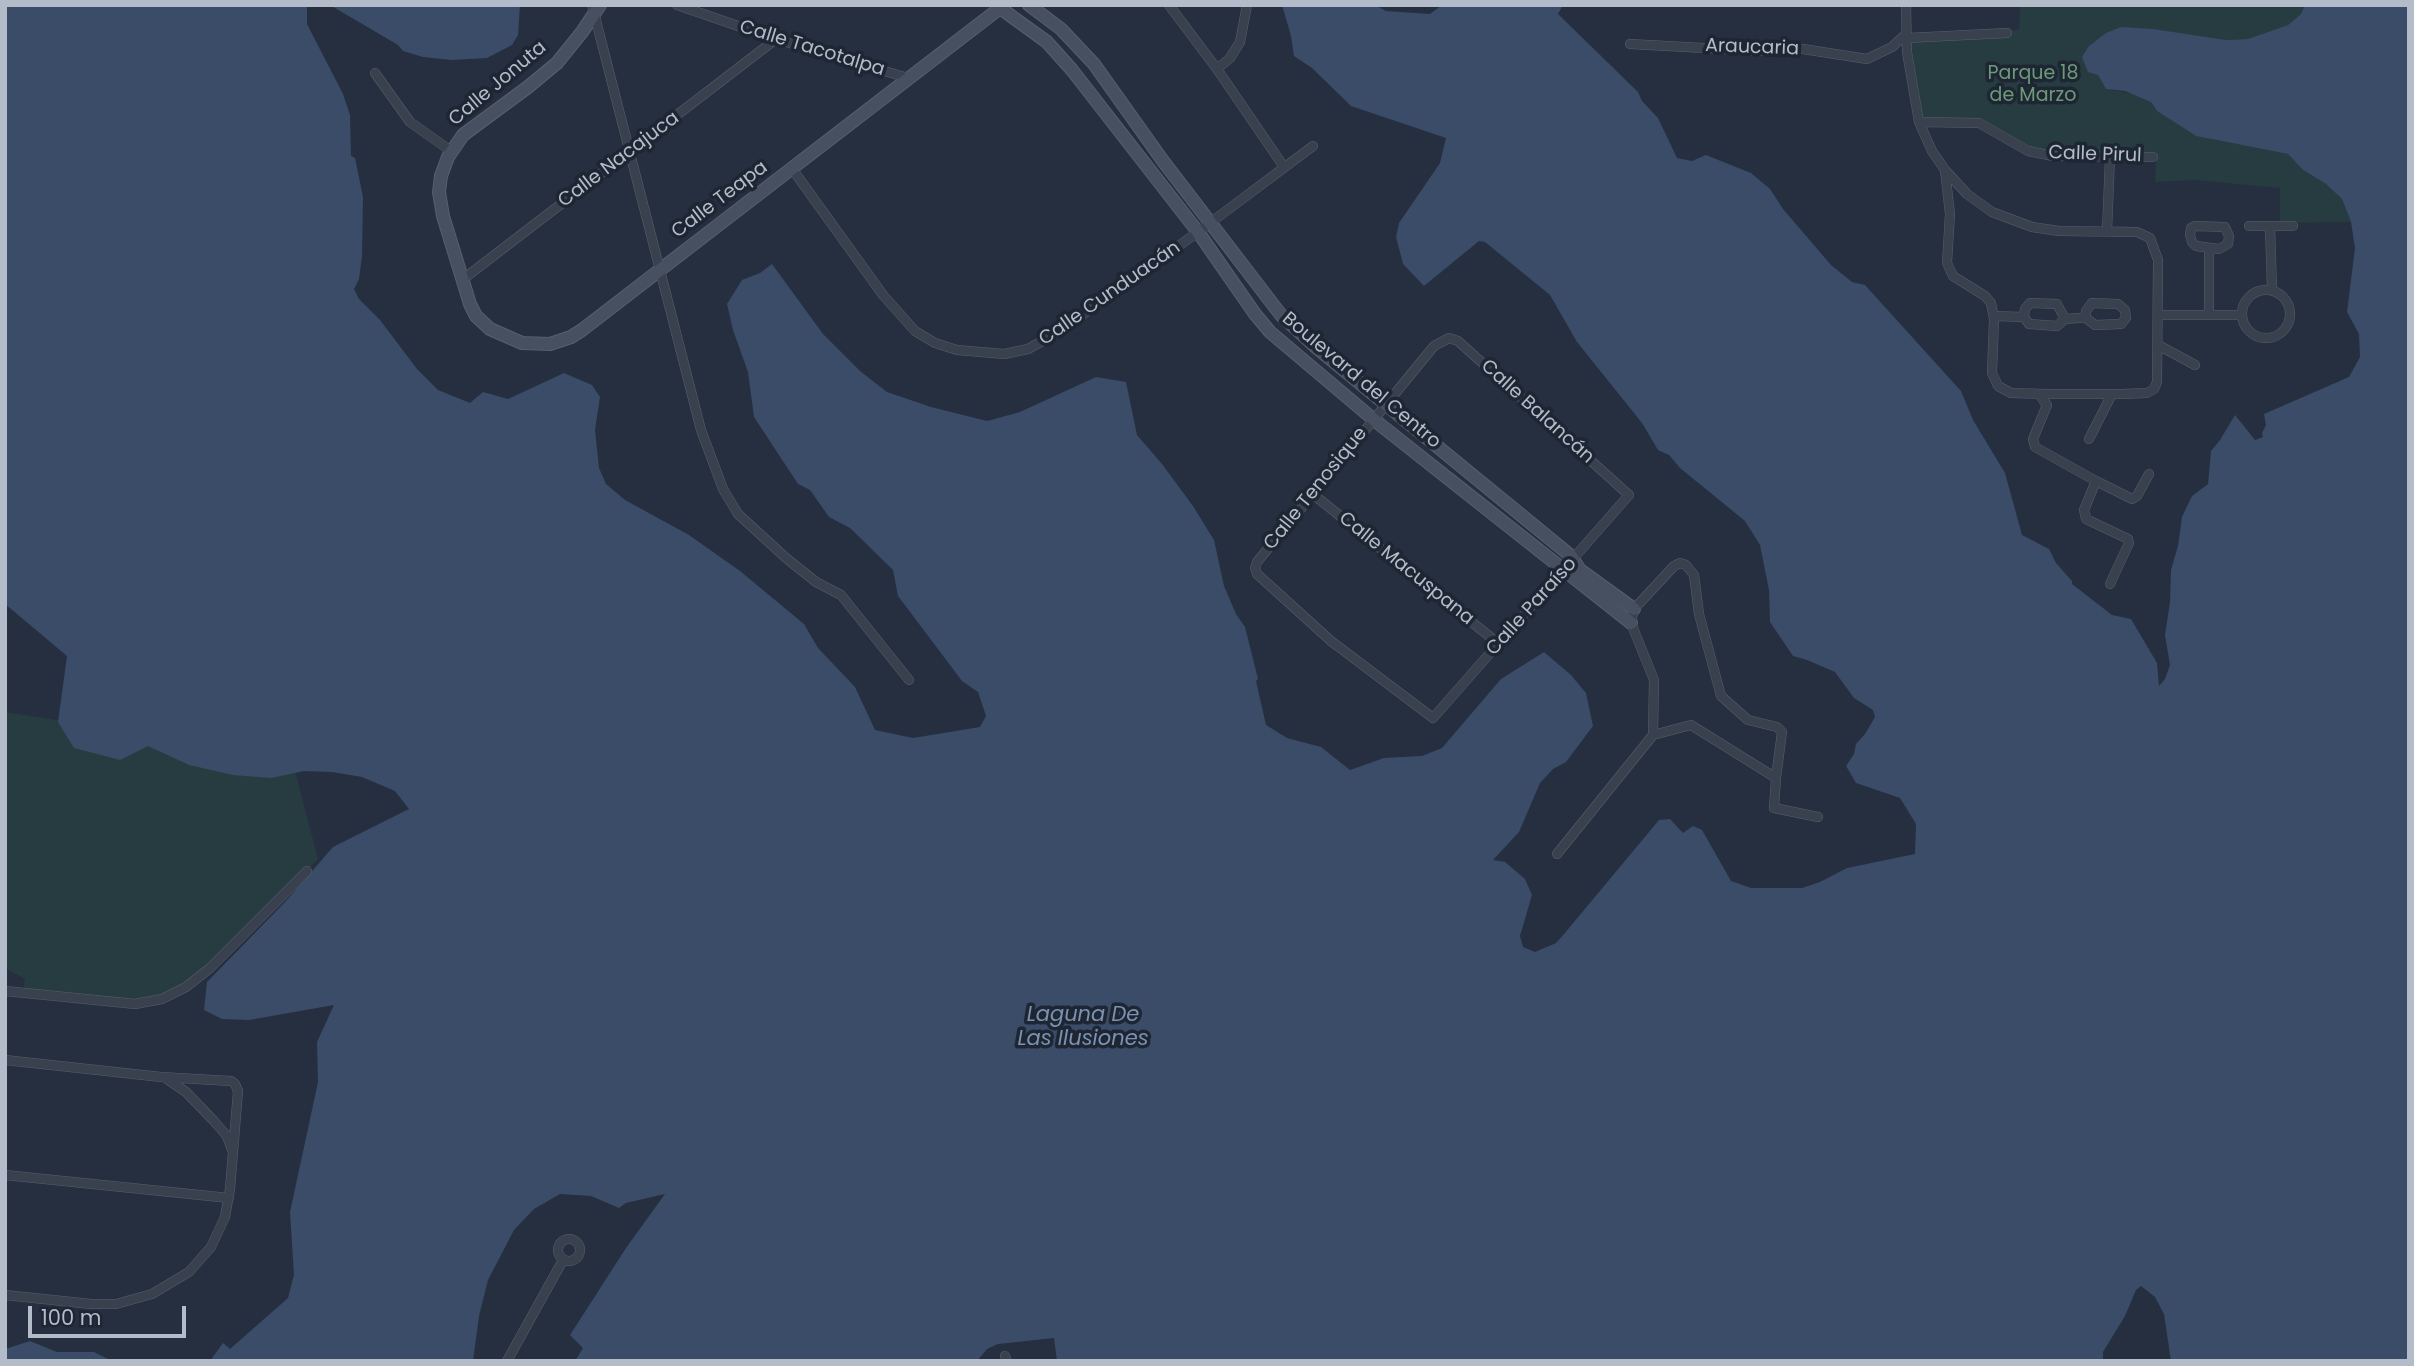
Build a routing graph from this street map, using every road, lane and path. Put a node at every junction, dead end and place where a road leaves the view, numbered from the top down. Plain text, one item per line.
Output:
1 (677, 5) edge
2 (1029, 5) edge
3 (1169, 5) edge
4 (1247, 5) edge
5 (1906, 5) edge
6 (1000, 6) edge
7 (596, 8) edge
8 (2007, 33) dead end
9 (1907, 36) junction
10 (776, 39) junction
11 (1630, 44) dead end
12 (1217, 69) junction
13 (375, 73) dead end
14 (908, 78) junction
15 (1919, 122) junction
16 (1313, 146) dead end
17 (451, 151) junction
18 (631, 153) junction
19 (2110, 157) junction
20 (2153, 158) dead end
21 (1284, 167) junction
22 (793, 170) junction
23 (1945, 170) junction
24 (1210, 222) junction
25 (2249, 226) dead end
26 (2270, 226) junction
27 (2292, 226) dead end
28 (1198, 232) junction
29 (2107, 232) junction
30 (2209, 249) dead end
31 (659, 271) junction
32 (461, 281) junction
33 (2272, 290) junction
34 (2158, 315) junction
35 (2209, 315) junction
36 (2241, 315) junction
37 (1994, 316) junction
38 (2024, 317) junction
39 (2082, 318) junction
40 (2065, 319) junction
41 (1441, 340) joint
42 (2158, 345) junction
43 (2195, 365) dead end
44 (2039, 394) junction
45 (2112, 394) junction
46 (1386, 404) junction
47 (1374, 419) junction
48 (2089, 439) dead end
49 (2149, 474) dead end
50 (2096, 481) junction
51 (1314, 495) junction
52 (1629, 495) joint
53 (1574, 560) junction
54 (1564, 571) junction
55 (1582, 579) junction
56 (2109, 584) dead end
57 (1633, 616) junction
58 (1499, 644) junction
59 (909, 680) dead end
60 (1433, 718) joint
61 (1653, 735) junction
62 (1776, 778) junction
63 (1818, 817) dead end
64 (1557, 854) dead end
65 (307, 871) dead end
66 (5, 992) edge
67 (5, 1060) edge
68 (161, 1077) junction
69 (233, 1155) junction
70 (5, 1175) edge
71 (229, 1198) junction
72 (563, 1260) dead end
73 (5, 1295) edge
74 (508, 1361) edge

1 - 10 street, Calle Tacotalpa
2 - 24 street, Boulevard del Centro
3 - 12 street
4 - 12 street
5 - 9 street
6 - 14 street, Calle Teapa
6 - 28 street, Boulevard del Centro
7 - 17 street, Calle Jonuta
7 - 18 street
8 - 9 street
9 - 11 street, Araucaria
9 - 15 street
10 - 14 street, Calle Tacotalpa
10 - 18 street, Calle Nacajuca
12 - 21 street
13 - 17 street
14 - 22 street, Calle Teapa
15 - 19 street, Calle Pirul
15 - 23 street
16 - 21 street, Calle Cunduacán
17 - 32 street, Calle Jonuta
18 - 31 street
18 - 32 street, Calle Nacajuca
19 - 20 street, Calle Pirul
19 - 29 street
21 - 24 street, Calle Cunduacán
22 - 28 street, Calle Cunduacán
22 - 31 street, Calle Teapa
23 - 29 street
23 - 37 street
24 - 28 street, Calle Cunduacán
24 - 46 street, Boulevard del Centro
25 - 26 street
26 - 27 street
26 - 33 street
28 - 47 street, Boulevard del Centro
29 - 34 street
30 - 35 street
31 - 32 street, Calle Teapa
31 - 59 street
33 - 36 street
33 - 36 street
34 - 35 street
34 - 42 street
35 - 36 street
37 - 38 street
37 - 44 street
38 - 40 street
38 - 40 street
39 - 39 street
39 - 40 street
41 - 46 street, Calle Tenosique
41 - 52 street, Calle Balancán
42 - 43 street
42 - 45 street
44 - 45 street
44 - 50 street
45 - 48 street
46 - 47 street, Calle Tenosique
46 - 53 street, Boulevard del Centro
47 - 51 street, Calle Tenosique
47 - 54 street, Boulevard del Centro
49 - 50 street
50 - 56 street
51 - 58 street, Calle Macuspana
51 - 60 street, Calle Tenosique
52 - 53 street, Calle Paraíso
53 - 54 street, Calle Paraíso
53 - 55 street, Boulevard del Centro
54 - 55 street, Boulevard del Centro
54 - 58 street, Calle Paraíso
55 - 57 street, Boulevard del Centro
57 - 61 street
57 - 62 street
58 - 60 street, Calle Paraíso
61 - 62 street
61 - 64 street
62 - 63 street
65 - 66 street
67 - 68 street
68 - 69 street
68 - 69 street
69 - 71 street
70 - 71 street
71 - 73 street
72 - 74 street

